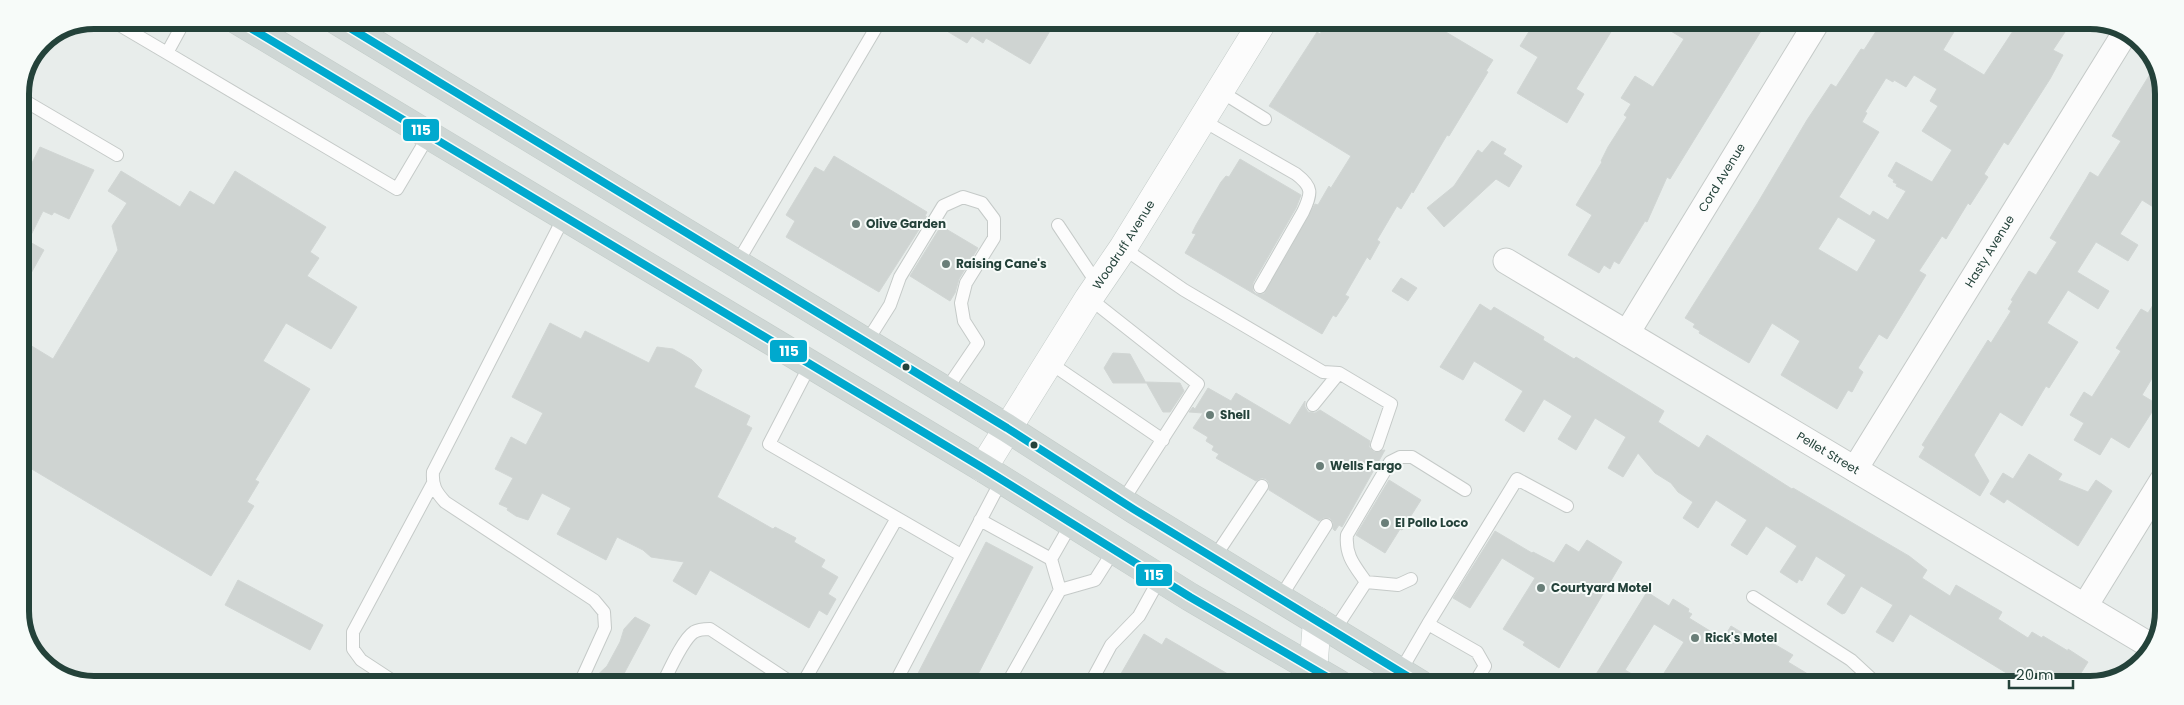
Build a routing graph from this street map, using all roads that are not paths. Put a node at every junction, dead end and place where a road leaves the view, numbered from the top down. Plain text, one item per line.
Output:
1 (126, 29) edge
2 (180, 29) edge
3 (252, 29) edge
4 (351, 29) edge
5 (875, 29) edge
6 (1259, 29) edge
7 (1813, 29) edge
8 (2122, 37) edge
9 (167, 53) junction
10 (1220, 91) junction
11 (29, 103) edge
12 (1265, 119) dead end
13 (1202, 120) junction
14 (429, 135) junction
15 (117, 155) dead end
16 (564, 217) junction
17 (1058, 225) dead end
18 (1124, 248) junction
19 (1506, 261) dead end
20 (736, 265) junction
21 (1260, 287) dead end
22 (1094, 291) junction
23 (1627, 333) junction
24 (866, 344) junction
25 (1050, 363) junction
26 (810, 365) junction
27 (1339, 373) junction
28 (946, 390) junction
29 (1312, 405) dead end
30 (1007, 428) junction
31 (1163, 440) junction
32 (1377, 445) dead end
33 (1855, 469) junction
34 (992, 475) junction
35 (433, 483) junction
36 (1262, 486) dead end
37 (1465, 490) dead end
38 (2155, 492) edge
39 (1122, 502) junction
40 (1567, 506) dead end
41 (897, 518) junction
42 (980, 520) junction
43 (1071, 524) junction
44 (1326, 525) dead end
45 (1114, 550) junction
46 (961, 555) junction
47 (1214, 558) junction
48 (1051, 559) junction
49 (1160, 578) junction
50 (1411, 579) dead end
51 (1366, 582) junction
52 (1060, 590) junction
53 (1753, 597) dead end
54 (1280, 598) junction
55 (2085, 606) junction
56 (1428, 624) junction
57 (1325, 626) junction
58 (2147, 643) edge
59 (385, 676) edge
60 (583, 676) edge
61 (666, 676) edge
62 (781, 676) edge
63 (807, 676) edge
64 (898, 676) edge
65 (1012, 676) edge
66 (1094, 676) edge
67 (1312, 676) edge
68 (1407, 676) edge
69 (1411, 676) edge
70 (1479, 676) edge
71 (1868, 676) edge

1 - 9 lane
2 - 9 lane
3 - 14 main road
4 - 20 main road
5 - 20 lane
6 - 10 street, Woodruff Avenue
7 - 23 street, Cord Avenue
8 - 33 street, Hasty Avenue
9 - 14 lane
10 - 12 lane
10 - 13 street, Woodruff Avenue
11 - 15 lane
13 - 18 street, Woodruff Avenue
13 - 21 lane
14 - 16 main road
16 - 26 main road
16 - 35 lane
17 - 22 lane
18 - 22 street, Woodruff Avenue
18 - 27 lane
19 - 23 street, Pellet Street
20 - 24 main road
22 - 25 street, Woodruff Avenue
22 - 31 lane
23 - 33 street, Pellet Street
24 - 28 main road
24 - 28 lane
25 - 30 street, Woodruff Avenue
25 - 31 lane
26 - 34 main road
26 - 41 lane
27 - 29 lane
27 - 32 lane
28 - 30 main road
30 - 34 street, Woodruff Avenue
30 - 39 main road
31 - 39 lane
33 - 55 street, Pellet Street
34 - 42 lane
34 - 43 main road
35 - 59 lane
35 - 60 lane
36 - 47 lane
37 - 51 lane
38 - 55 street
39 - 47 main road
40 - 56 lane
41 - 46 lane
41 - 63 lane
42 - 46 lane
42 - 48 lane
43 - 45 main road
43 - 48 lane
44 - 54 lane
45 - 49 main road
45 - 52 lane
46 - 64 lane
47 - 54 main road
48 - 52 lane
49 - 66 lane
49 - 67 main road
50 - 51 lane
51 - 57 lane
52 - 65 lane
53 - 71 lane
54 - 57 main road
55 - 58 street, Pellet Street
56 - 69 lane
56 - 70 lane
57 - 67 street
57 - 68 main road
61 - 62 lane

